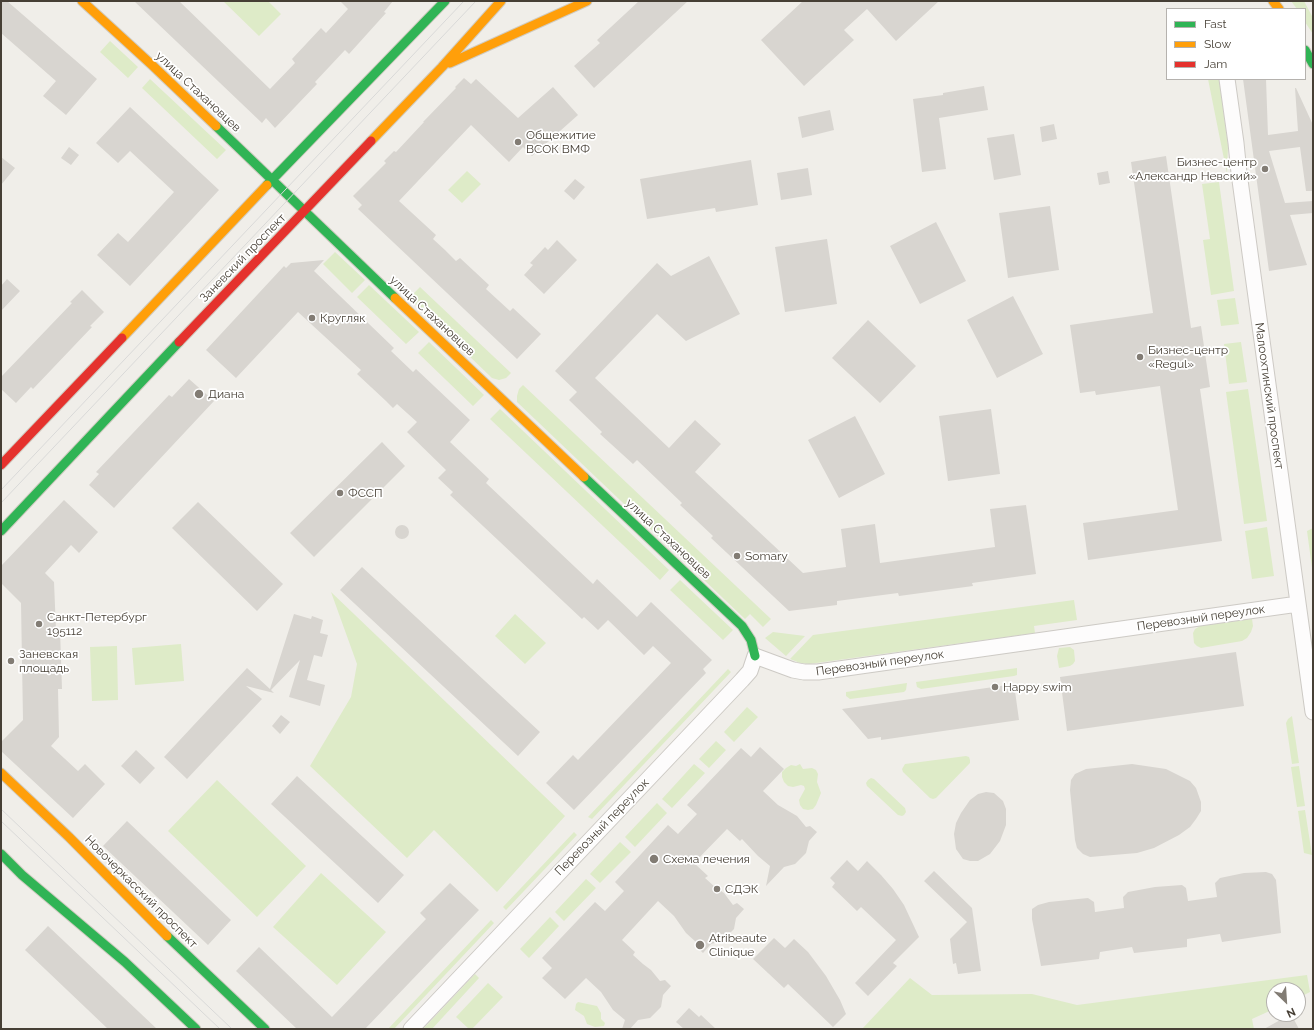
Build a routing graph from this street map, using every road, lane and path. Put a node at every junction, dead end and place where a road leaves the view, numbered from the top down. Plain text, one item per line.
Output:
1 (82, 1) edge
2 (445, 1) edge
3 (501, 1) edge
4 (587, 1) edge
5 (1306, 52) edge
6 (1313, 64) edge
7 (442, 67) junction
8 (1227, 80) edge
9 (272, 180) junction
10 (304, 211) junction
11 (1, 465) edge
12 (1, 531) edge
13 (1298, 604) junction
14 (755, 656) junction
15 (1313, 712) edge
16 (1, 773) edge
17 (1, 854) edge
18 (196, 1029) edge
19 (265, 1029) edge
20 (411, 1029) edge

1 - 9 main road, улица Стахановцев
2 - 9 main road
3 - 7 main road, Заневский проспект
4 - 7 main road
5 - 6 main road
7 - 10 main road, Заневский проспект
8 - 13 street, Малоохтинский проспект
9 - 10 main road, улица Стахановцев
9 - 11 main road
10 - 12 main road, Заневский проспект
10 - 14 main road, улица Стахановцев
13 - 14 street, Перевозный переулок
13 - 15 street, Малоохтинский проспект
14 - 20 street, Перевозный переулок
16 - 19 main road, Новочеркасский проспект
17 - 18 main road

